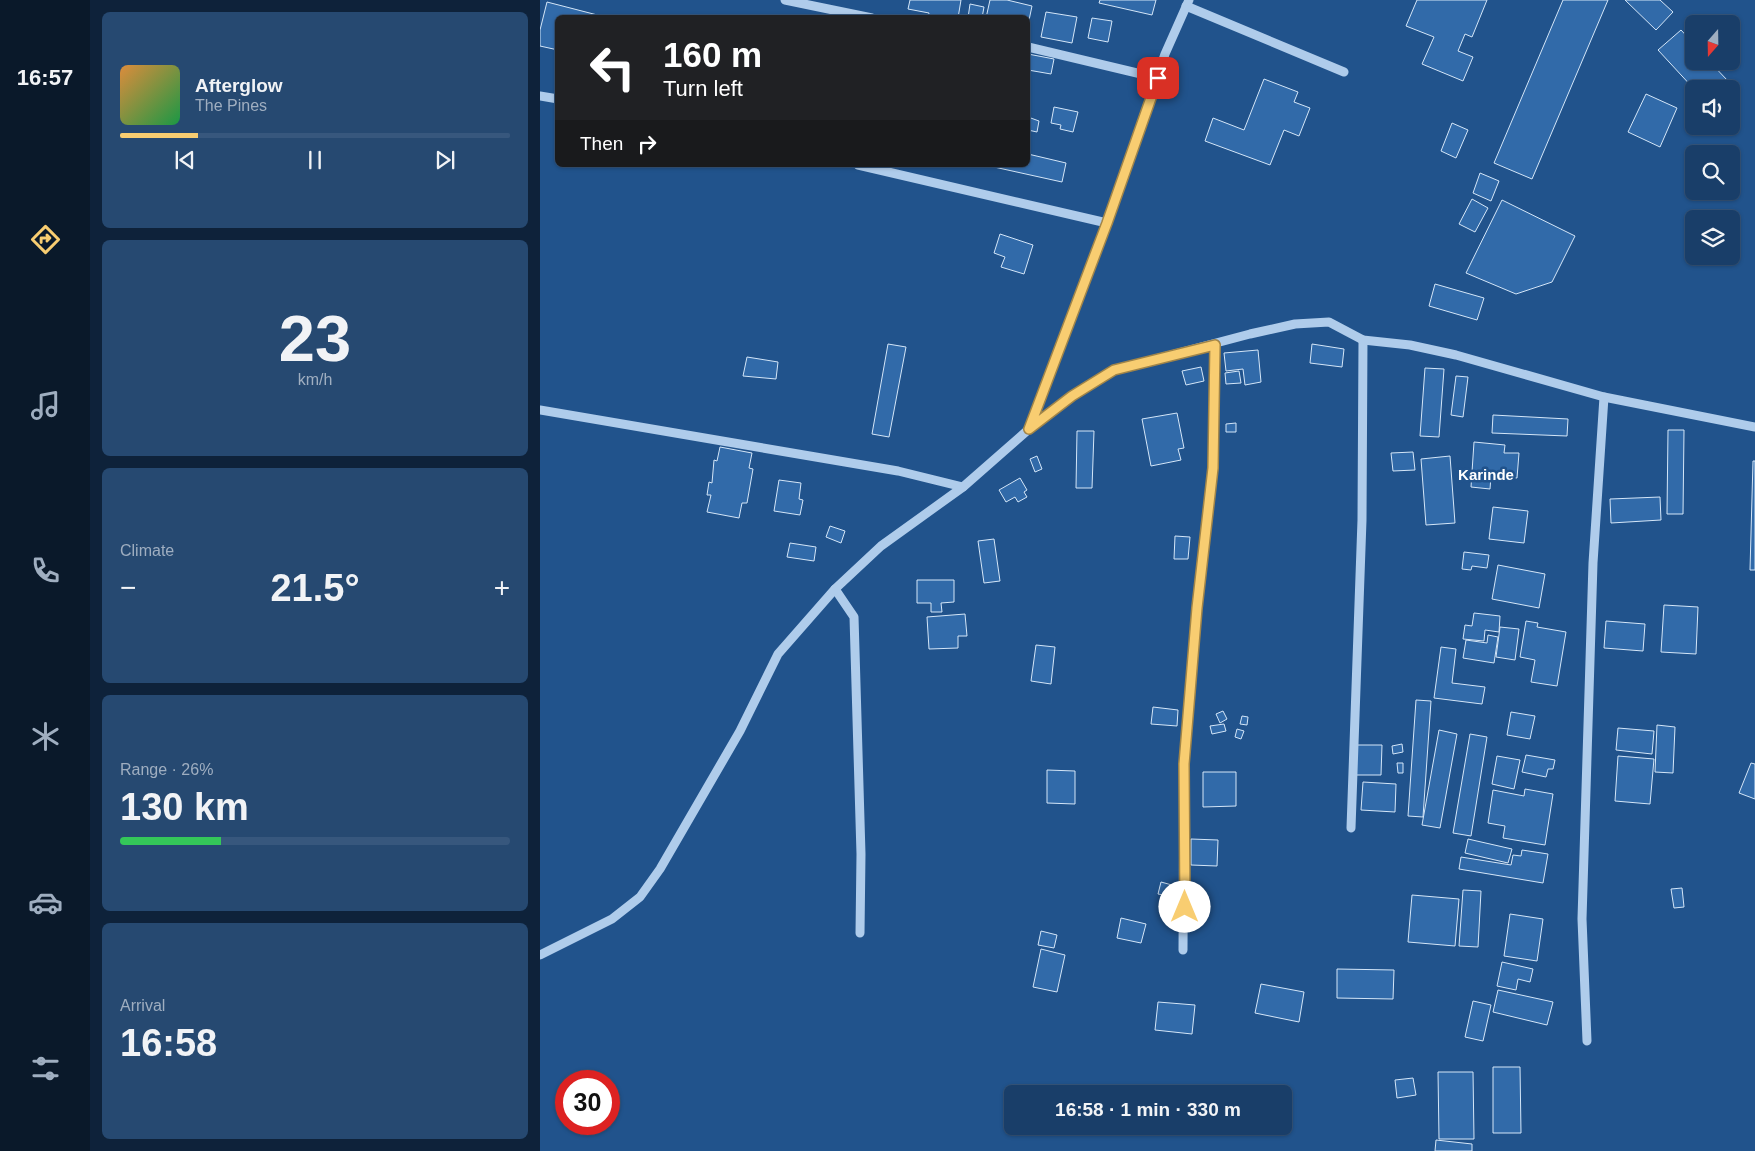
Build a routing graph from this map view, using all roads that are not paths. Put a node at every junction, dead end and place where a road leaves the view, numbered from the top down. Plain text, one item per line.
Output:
1 (784, 0) edge
2 (1188, 3) edge
3 (857, 15) edge
4 (1030, 47) edge
5 (1344, 72) dead end
6 (1158, 78) junction
7 (540, 96) edge
8 (555, 98) edge
9 (867, 167) edge
10 (1107, 223) junction
11 (1363, 340) junction
12 (1215, 345) junction
13 (1604, 397) junction
14 (540, 410) edge
15 (1755, 427) edge
16 (1029, 429) junction
17 (963, 487) junction
18 (835, 589) junction
19 (1351, 828) dead end
20 (860, 933) dead end
21 (1183, 950) dead end
22 (540, 955) edge
23 (1587, 1041) dead end

1 - 3 street
2 - 5 street
2 - 6 street
4 - 6 street
6 - 10 street
7 - 8 street
9 - 10 street
10 - 16 street
11 - 12 street
11 - 13 street
11 - 19 street
12 - 16 street
12 - 21 street
13 - 15 street
13 - 23 street
14 - 17 street
16 - 17 street
17 - 18 street
18 - 20 street
18 - 22 street

